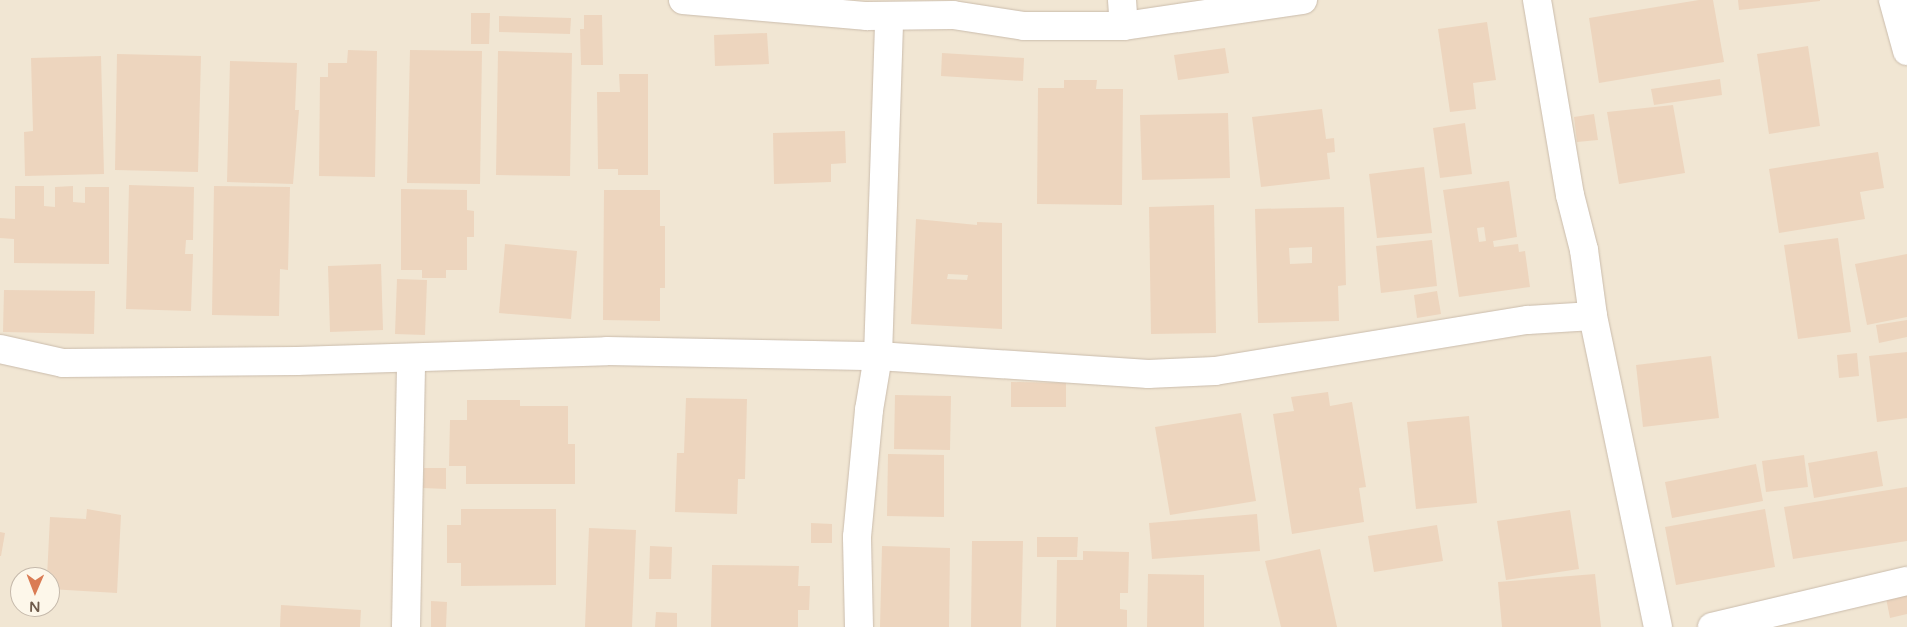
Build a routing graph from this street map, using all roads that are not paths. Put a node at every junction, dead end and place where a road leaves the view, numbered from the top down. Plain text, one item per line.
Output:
1 (683, 0) edge
2 (1302, 0) edge
3 (1537, 0) edge
4 (1893, 0) edge
5 (808, 5) edge
6 (1123, 13) edge
7 (889, 16) junction
8 (1907, 51) edge
9 (1593, 316) junction
10 (0, 349) edge
11 (878, 356) junction
12 (411, 358) junction
13 (1907, 581) edge
14 (406, 627) edge
15 (859, 627) edge
16 (1658, 627) edge
17 (1712, 627) edge

1 - 5 street
2 - 6 street
3 - 9 street
4 - 8 street
5 - 7 street
6 - 7 street
7 - 11 street
9 - 11 street
9 - 16 street
10 - 12 street
11 - 12 street
11 - 15 street
12 - 14 street
13 - 17 street

